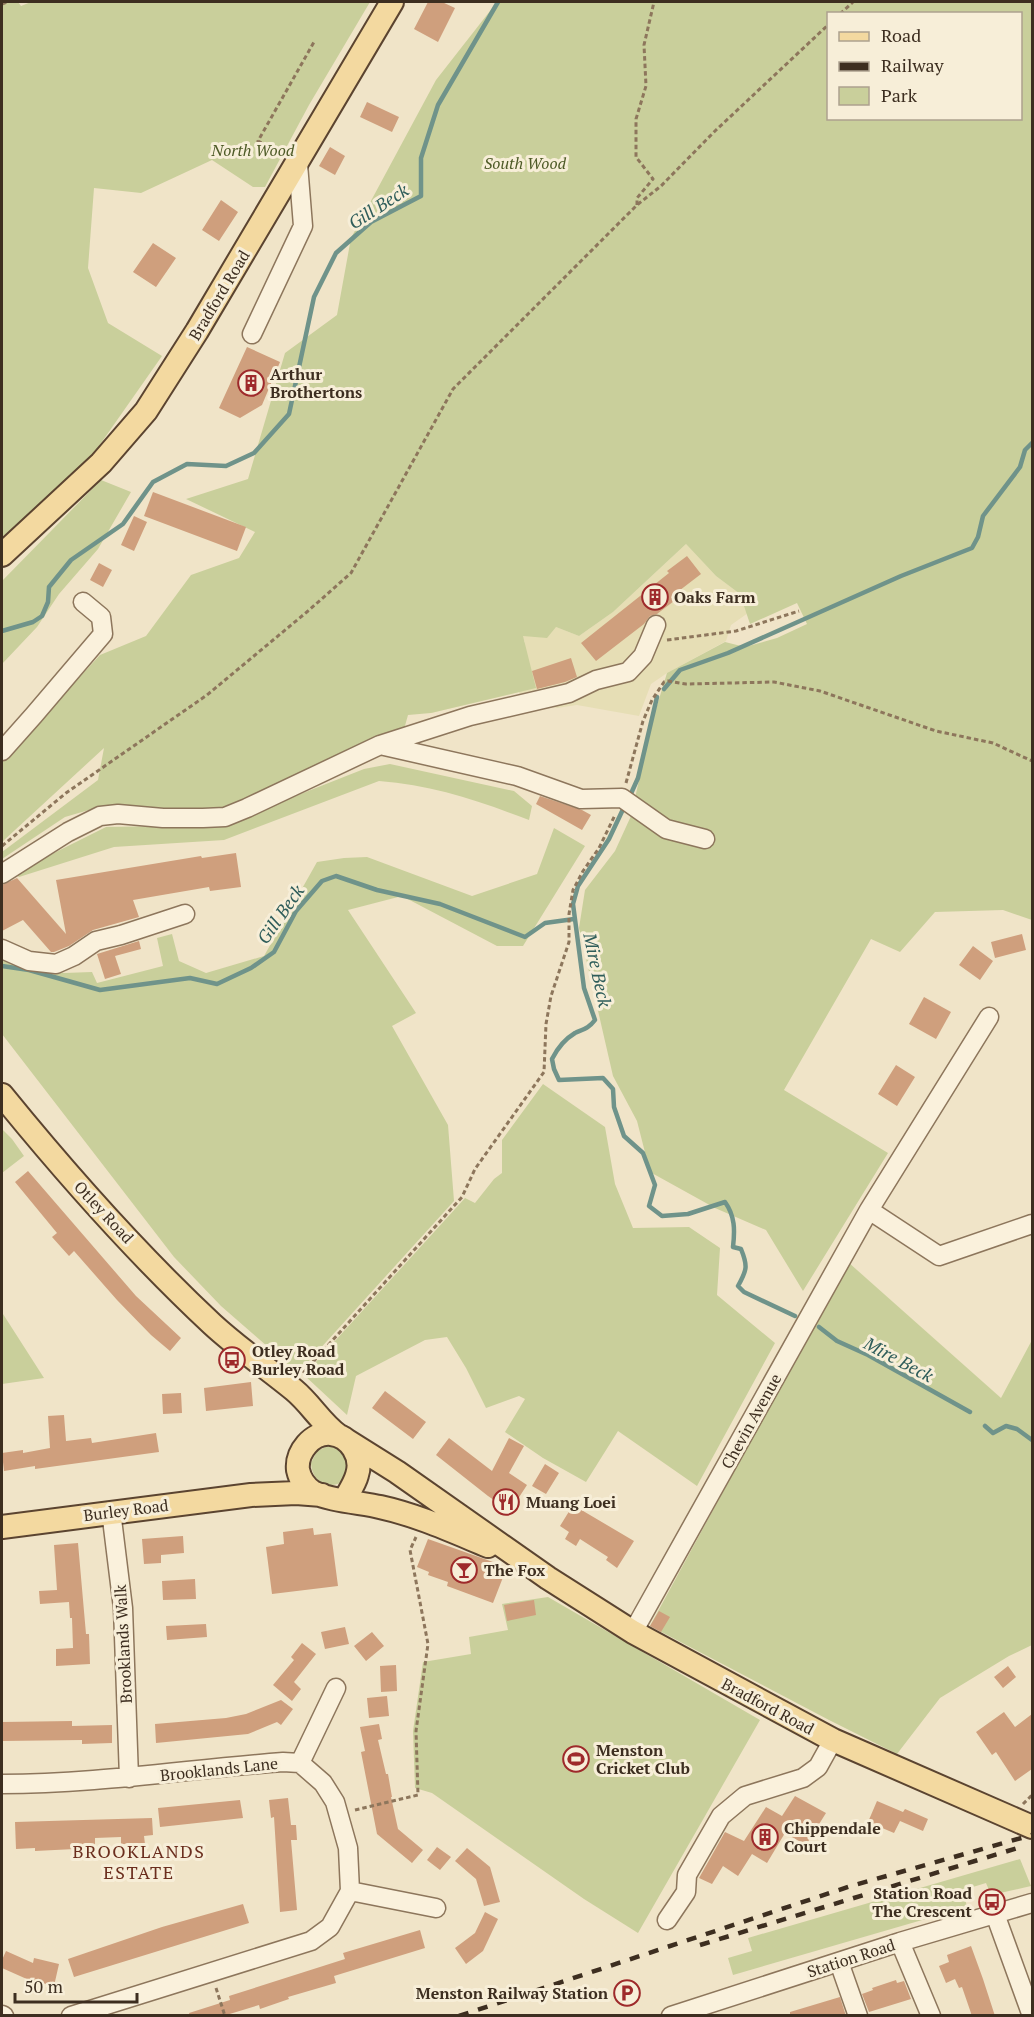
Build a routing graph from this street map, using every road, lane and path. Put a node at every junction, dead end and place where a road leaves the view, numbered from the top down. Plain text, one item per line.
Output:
1 (7, 2) edge
2 (392, 2) edge
3 (654, 2) edge
4 (2, 4) edge
5 (827, 26) edge
6 (314, 42) dead end
7 (298, 164) junction
8 (637, 205) junction
9 (252, 334) dead end
10 (2, 555) edge
11 (83, 602) dead end
12 (800, 611) dead end
13 (653, 632) joint
14 (380, 745) junction
15 (2, 751) edge
16 (1032, 761) edge
17 (622, 798) junction
18 (705, 839) dead end
19 (2, 846) edge
20 (2, 874) edge
21 (185, 914) dead end
22 (2, 949) edge
23 (989, 1017) dead end
24 (2, 1095) edge
25 (869, 1210) junction
26 (1032, 1224) edge
27 (272, 1375) junction
28 (302, 1376) dead end
29 (342, 1438) junction
30 (302, 1453) junction
31 (250, 1495) junction
32 (322, 1495) junction
33 (345, 1499) junction
34 (111, 1511) junction
35 (424, 1521) junction
36 (2, 1527) edge
37 (518, 1558) junction
38 (633, 1632) junction
39 (336, 1688) dead end
40 (832, 1740) junction
41 (300, 1763) junction
42 (129, 1778) junction
43 (2, 1784) edge
44 (339, 1814) junction
45 (1031, 1826) edge
46 (350, 1891) junction
47 (1032, 1903) edge
48 (436, 1908) dead end
49 (995, 1914) junction
50 (667, 1920) dead end
51 (900, 1942) junction
52 (839, 1962) junction
53 (211, 1972) junction
54 (699, 2011) edge
55 (70, 2016) edge
56 (225, 2016) edge
57 (671, 2016) edge
58 (858, 2016) edge
59 (931, 2016) edge
60 (1032, 2016) edge

1 - 4 path
2 - 7 main road, Bradford Road
3 - 8 path
5 - 8 path
6 - 7 path
7 - 9 street
7 - 10 main road, Bradford Road
8 - 19 path
11 - 15 street
12 - 13 path
13 - 14 street
14 - 17 street
14 - 20 street
16 - 17 path
17 - 18 street
17 - 28 path
21 - 22 street
23 - 25 street, Chevin Avenue
24 - 27 main road, Otley Road
25 - 26 street
25 - 38 street, Chevin Avenue
27 - 29 main road
27 - 30 main road
29 - 30 main road
29 - 33 main road
29 - 37 main road, Bradford Road
30 - 31 main road, Burley Road
30 - 32 main road
31 - 32 main road, Burley Road
31 - 34 main road, Burley Road
32 - 33 main road
33 - 35 main road, Bradford Road
34 - 36 main road, Burley Road
34 - 42 street, Brooklands Walk
35 - 37 main road, Bradford Road
35 - 44 path
37 - 38 main road, Bradford Road
38 - 40 main road, Bradford Road
39 - 41 street
40 - 45 main road, Bradford Road
40 - 50 street
41 - 42 street, Brooklands Lane
41 - 44 street, Brooklands Lane
42 - 43 street, Brooklands Lane
44 - 46 street, Brooklands Lane
46 - 48 street
46 - 53 street
47 - 49 street, Station Road
49 - 51 street, Station Road
49 - 60 street
51 - 52 street, Station Road
51 - 59 street
52 - 54 street, Station Road
52 - 58 street
53 - 55 street
53 - 56 path
54 - 57 street, Station Road

